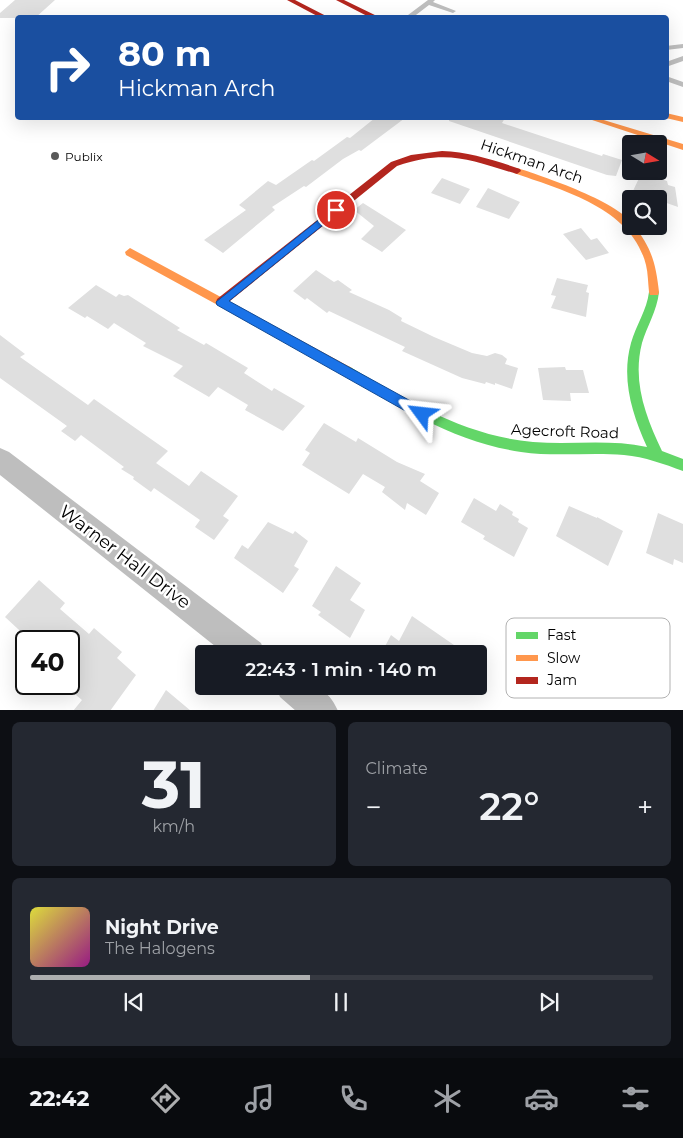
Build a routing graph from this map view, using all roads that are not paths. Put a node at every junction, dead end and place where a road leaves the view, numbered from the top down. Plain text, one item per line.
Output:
1 (290, 0) edge
2 (338, 0) edge
3 (430, 1) edge
4 (453, 11) dead end
5 (321, 15) edge
6 (371, 15) edge
7 (411, 15) edge
8 (683, 46) edge
9 (669, 48) edge
10 (683, 58) edge
11 (669, 65) edge
12 (669, 79) edge
13 (683, 85) edge
14 (669, 116) edge
15 (609, 120) edge
16 (683, 120) edge
17 (683, 146) edge
18 (130, 252) dead end
19 (221, 302) junction
20 (657, 454) junction
21 (0, 460) edge
22 (683, 465) edge
23 (238, 645) edge
24 (303, 695) edge
25 (322, 710) edge

1 - 5 main road
2 - 6 main road
3 - 4 lane
3 - 7 lane
8 - 9 lane
10 - 11 lane
12 - 13 lane
14 - 16 main road
15 - 17 main road
18 - 19 main road, Agecroft Road
19 - 20 main road, Agecroft Road
19 - 20 main road, Hickman Arch
20 - 22 main road, Agecroft Road
21 - 23 street, Warner Hall Drive
24 - 25 street

